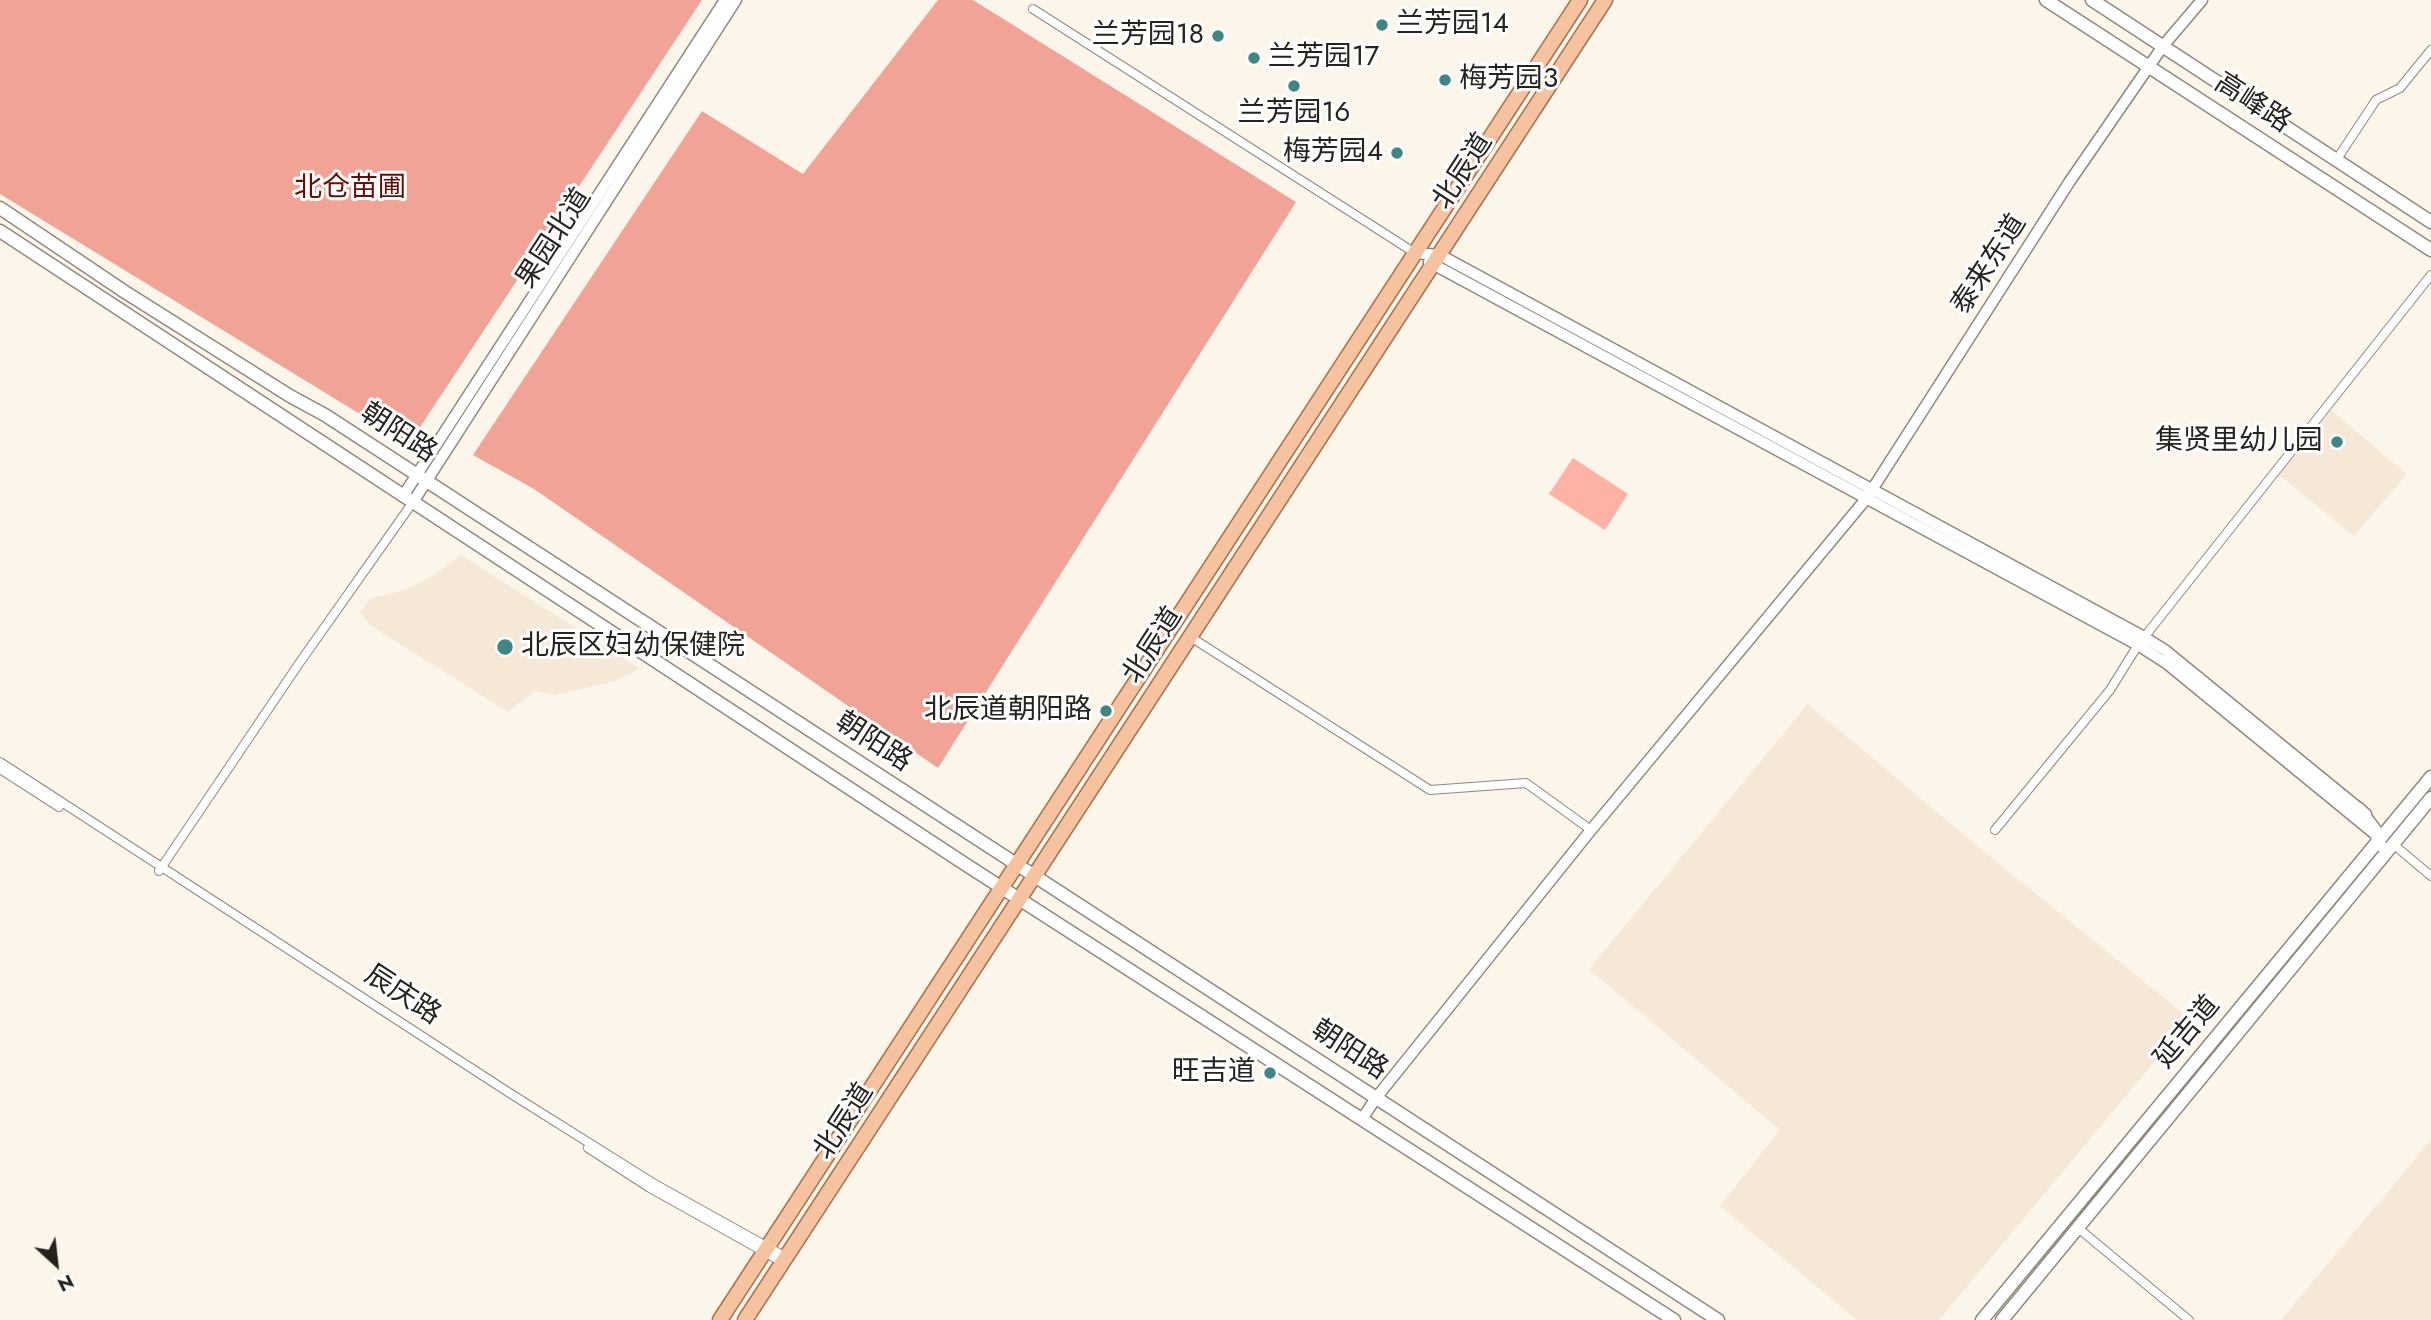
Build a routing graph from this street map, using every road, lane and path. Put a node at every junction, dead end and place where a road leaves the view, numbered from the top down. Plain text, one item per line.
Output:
1 (725, 0) edge
2 (736, 0) edge
3 (1580, 0) edge
4 (1605, 0) edge
5 (2046, 0) edge
6 (2092, 0) edge
7 (2202, 0) edge
8 (1033, 9) dead end
9 (2163, 46) junction
10 (2431, 50) edge
11 (2149, 66) junction
12 (2337, 159) junction
13 (0, 208) edge
14 (2431, 222) edge
15 (0, 231) edge
16 (2431, 250) edge
17 (1415, 253) junction
18 (1436, 260) junction
19 (2431, 275) edge
20 (420, 479) junction
21 (1869, 495) junction
22 (408, 499) junction
23 (1189, 636) junction
24 (2141, 641) junction
25 (0, 762) edge
26 (0, 769) edge
27 (2431, 777) edge
28 (2431, 798) edge
29 (2359, 809) joint
30 (1591, 830) junction
31 (1995, 830) dead end
32 (2381, 836) junction
33 (2393, 844) junction
34 (1016, 865) junction
35 (160, 869) junction
36 (2373, 869) junction
37 (2431, 876) edge
38 (1033, 877) junction
39 (1002, 887) junction
40 (1020, 899) junction
41 (1376, 1098) junction
42 (1362, 1119) junction
43 (2078, 1228) junction
44 (765, 1251) junction
45 (784, 1260) junction
46 (720, 1320) edge
47 (744, 1320) edge
48 (1674, 1320) edge
49 (1718, 1320) edge
50 (1982, 1320) edge
51 (2002, 1320) edge
52 (2189, 1320) edge

1 - 20 street, 果园北道
2 - 20 street, 果园北道
3 - 17 main road, 北辰道
4 - 18 main road, 北辰道
5 - 11 main road, 高峰路
6 - 9 main road, 高峰路
7 - 9 street, 泰来东道
8 - 17 street
9 - 11 street, 泰来东道
9 - 12 main road, 高峰路
10 - 12 street
11 - 16 main road, 高峰路
11 - 21 street, 泰来东道
12 - 14 main road, 高峰路
13 - 20 main road, 朝阳路
15 - 22 main road, 朝阳路
17 - 18 street
17 - 34 main road, 北辰道
18 - 21 street
18 - 23 main road, 北辰道
19 - 24 street
20 - 22 street, 果园北道
20 - 34 main road, 朝阳路
21 - 24 street
21 - 30 street, 泰来东道
22 - 35 street
22 - 39 main road, 朝阳路
23 - 30 street
23 - 38 main road, 北辰道
24 - 29 street
24 - 31 street
24 - 32 street
25 - 35 street, 辰庆路
26 - 35 street, 辰庆路
27 - 32 main road, 延吉道
28 - 33 main road, 延吉道
29 - 32 main road
30 - 41 street, 泰来东道
32 - 33 street
32 - 36 main road
32 - 50 main road, 延吉道
33 - 36 main road, 延吉道
33 - 37 street
34 - 38 main road, 朝阳路
34 - 39 main road, 北辰道
35 - 44 street, 辰庆路
36 - 43 main road, 延吉道
38 - 40 main road, 北辰道
38 - 41 main road, 朝阳路
39 - 40 main road, 朝阳路
39 - 44 main road, 北辰道
40 - 42 main road, 朝阳路
40 - 45 main road, 北辰道
41 - 42 street, 泰来东道
41 - 49 main road, 朝阳路
42 - 48 main road, 朝阳路
43 - 51 main road, 延吉道
43 - 52 street
44 - 45 street, 辰庆路
44 - 46 main road, 北辰道
45 - 47 main road, 北辰道

